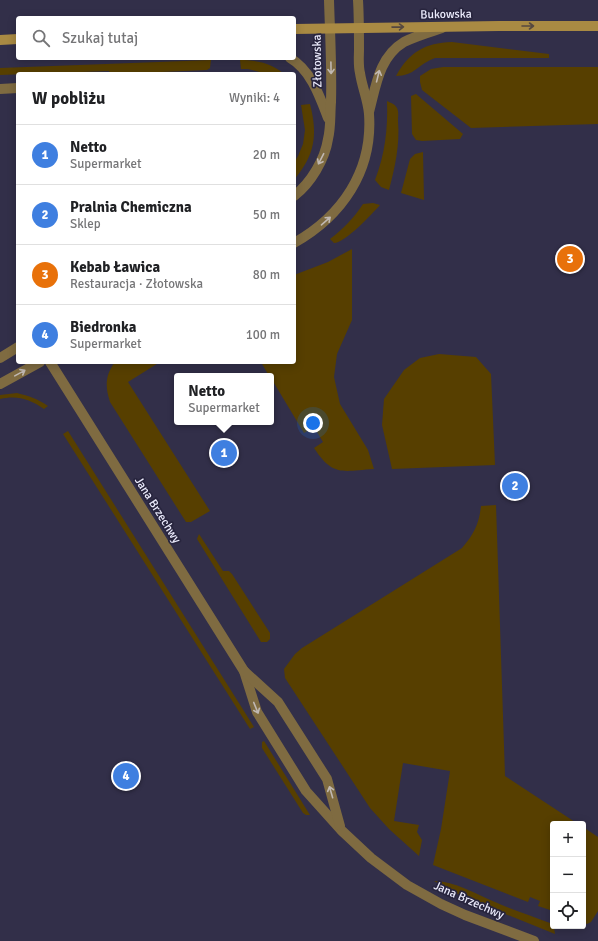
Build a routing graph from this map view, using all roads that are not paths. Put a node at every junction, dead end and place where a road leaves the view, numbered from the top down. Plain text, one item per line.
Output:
1 (329, 0) edge
2 (358, 0) edge
3 (446, 26) junction
4 (598, 26) edge
5 (359, 28) junction
6 (296, 29) edge
7 (330, 29) junction
8 (16, 39) edge
9 (0, 40) edge
10 (292, 60) edge
11 (16, 88) edge
12 (0, 89) edge
13 (369, 114) junction
14 (330, 122) junction
15 (296, 194) edge
16 (296, 242) edge
17 (16, 348) edge
18 (0, 358) edge
19 (36, 364) edge
20 (51, 364) edge
21 (0, 384) edge
22 (244, 671) junction
23 (342, 830) junction
24 (534, 941) edge

1 - 7 street, Złotowska
2 - 5 street
3 -> 4 main road, Bukowska
5 -> 3 main road, Bukowska
13 -> 3 street
5 - 7 main road, Bukowska
5 - 13 street
6 - 7 main road, Bukowska
7 -> 14 street, Złotowska
8 - 9 main road
10 - 14 street, Złotowska
11 - 12 street
16 -> 13 street
14 -> 15 street, Złotowska
17 - 18 street
21 -> 19 street
20 - 22 street, Jana Brzechwy
22 -> 23 street, Jana Brzechwy
23 -> 22 street, Jana Brzechwy
23 - 24 street, Jana Brzechwy

